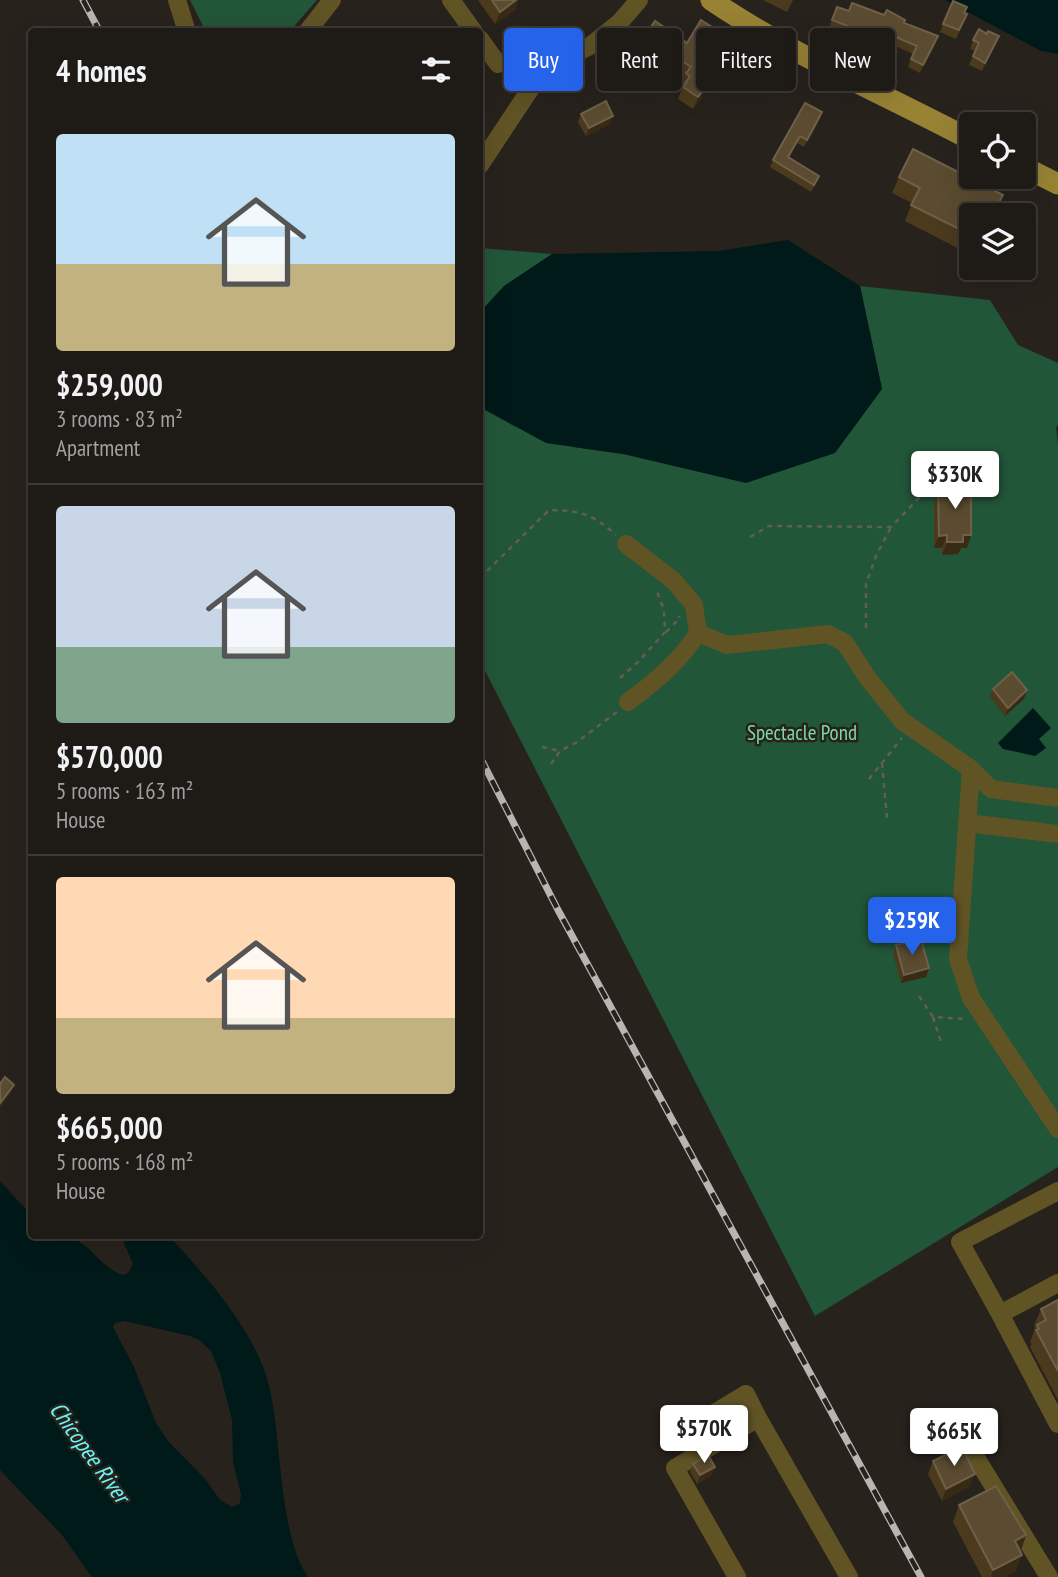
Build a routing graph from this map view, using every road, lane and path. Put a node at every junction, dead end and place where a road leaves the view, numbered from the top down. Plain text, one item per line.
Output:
1 (177, 0) edge
2 (332, 0) edge
3 (451, 0) edge
4 (639, 0) edge
5 (711, 0) edge
6 (186, 28) edge
7 (310, 28) edge
8 (470, 28) edge
9 (483, 45) edge
10 (498, 64) dead end
11 (959, 134) edge
12 (483, 160) edge
13 (1036, 173) edge
14 (1058, 184) edge
15 (940, 458) dead end
16 (891, 527) junction
17 (750, 537) dead end
18 (626, 544) joint
19 (483, 575) edge
20 (662, 589) dead end
21 (679, 611) dead end
22 (866, 628) dead end
23 (698, 633) junction
24 (659, 639) junction
25 (620, 678) dead end
26 (628, 702) joint
27 (910, 727) junction
28 (542, 747) dead end
29 (560, 751) junction
30 (882, 763) junction
31 (551, 764) dead end
32 (971, 769) junction
33 (869, 779) dead end
34 (1058, 798) edge
35 (887, 817) dead end
36 (967, 823) junction
37 (1058, 834) edge
38 (919, 996) dead end
39 (981, 1013) junction
40 (933, 1017) junction
41 (942, 1045) dead end
42 (1058, 1129) edge
43 (1058, 1191) edge
44 (1058, 1283) edge
45 (1000, 1314) junction
46 (758, 1418) junction
47 (1058, 1424) edge
48 (678, 1435) dead end
49 (967, 1443) dead end
50 (737, 1577) edge
51 (849, 1577) edge
52 (1049, 1577) edge

1 - 6 lane
2 - 7 lane
3 - 8 lane
4 - 12 lane
5 - 11 main road
9 - 10 lane
13 - 14 main road
15 - 16 path
16 - 17 path
16 - 22 path
18 - 19 path
18 - 23 lane
20 - 24 path
21 - 24 path
23 - 26 lane
23 - 27 lane
24 - 25 path
26 - 29 path
27 - 30 path
27 - 32 lane
28 - 29 path
29 - 31 path
30 - 33 path
30 - 35 path
32 - 34 lane
32 - 36 lane
36 - 37 lane
36 - 39 lane
38 - 40 path
39 - 40 path
39 - 42 lane
40 - 41 path
43 - 45 lane
44 - 45 lane
45 - 47 lane
46 - 48 lane
46 - 50 lane
46 - 51 lane
49 - 52 lane

